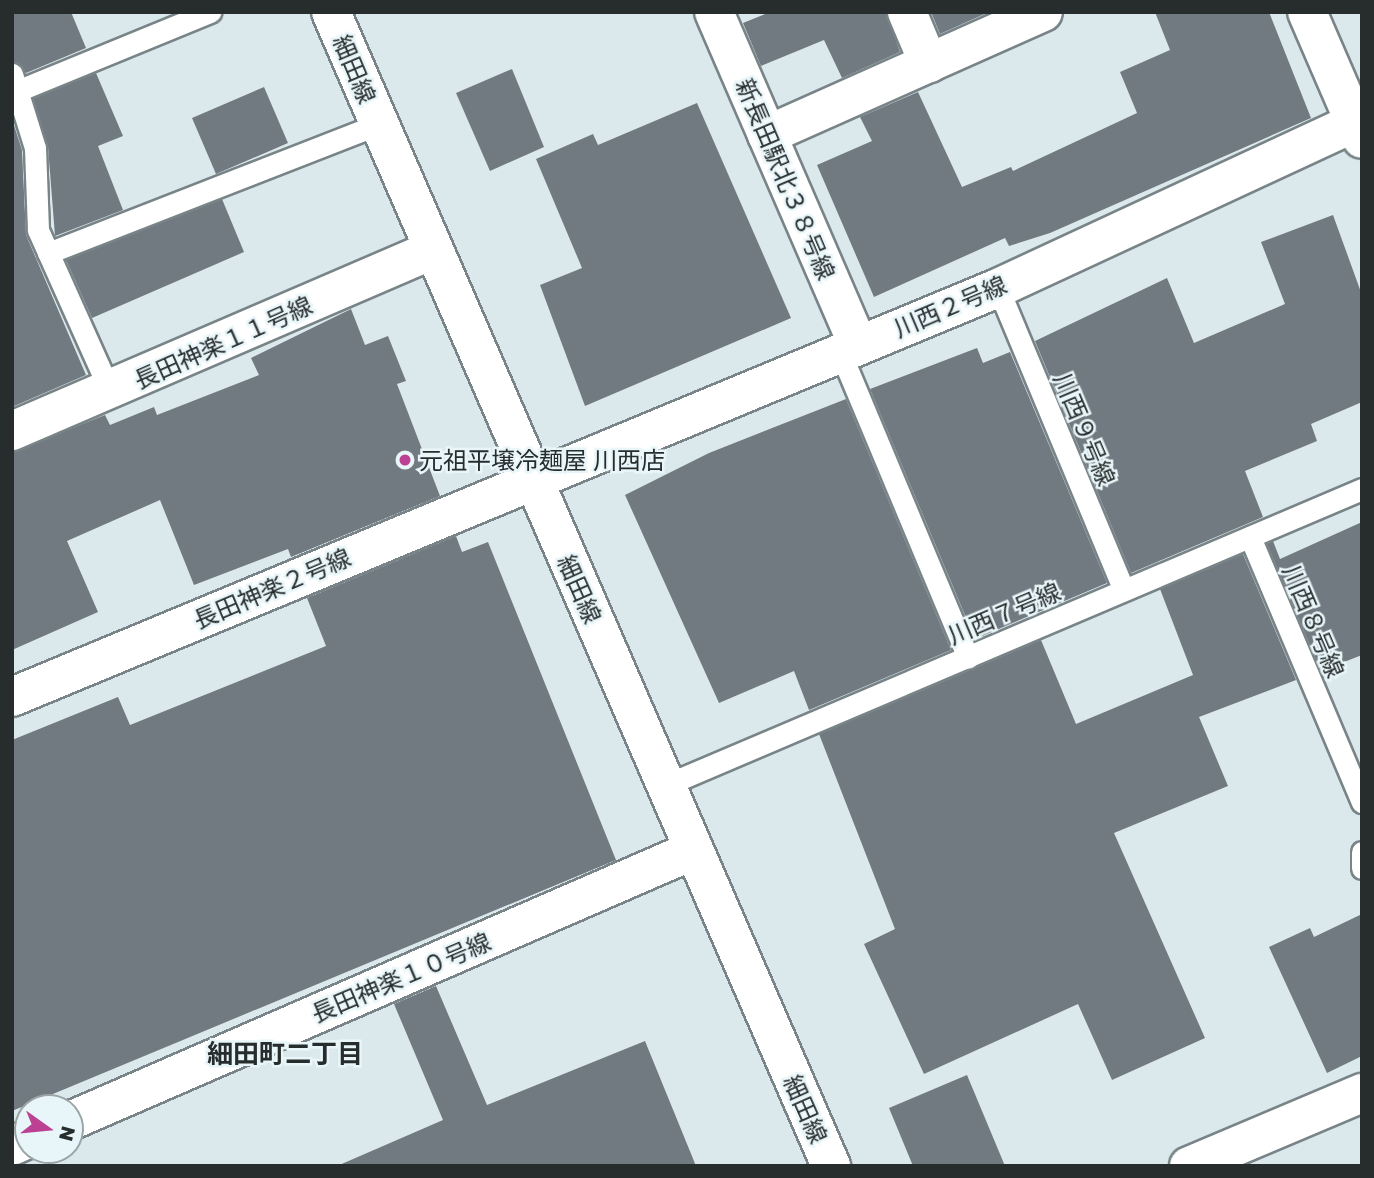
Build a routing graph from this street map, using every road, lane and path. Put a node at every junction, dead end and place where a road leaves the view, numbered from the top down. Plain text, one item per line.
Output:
1 (210, 12) edge
2 (331, 12) edge
3 (714, 12) edge
4 (907, 12) edge
5 (1043, 12) edge
6 (1307, 12) edge
7 (929, 64) junction
8 (15, 82) edge
9 (379, 124) junction
10 (1359, 127) edge
11 (767, 135) junction
12 (433, 250) junction
13 (48, 253) junction
14 (998, 288) junction
15 (849, 349) junction
16 (110, 391) junction
17 (12, 431) edge
18 (533, 480) junction
19 (1362, 489) edge
20 (1250, 537) junction
21 (1124, 590) junction
22 (968, 657) junction
23 (12, 697) edge
24 (666, 785) junction
25 (1362, 802) edge
26 (694, 850) junction
27 (1362, 852) edge
28 (1362, 868) edge
29 (1362, 1093) edge
30 (84, 1115) edge
31 (831, 1166) edge
32 (1189, 1166) edge

1 - 8 lane
2 - 9 street, 細田線
3 - 11 street, 新長田駅北３８号線
4 - 7 street
5 - 7 street
6 - 10 street
7 - 11 street
8 - 13 lane
9 - 12 street, 細田線
9 - 13 lane
10 - 14 street, 川西２号線
11 - 15 street, 新長田駅北３８号線
12 - 16 street, 長田神楽１１号線
12 - 18 street, 細田線
13 - 16 lane
14 - 15 street, 川西２号線
14 - 21 lane, 川西９号線
15 - 18 street, 川西２号線
15 - 22 lane
16 - 17 street, 長田神楽１１号線
18 - 23 street, 長田神楽２号線
18 - 24 street, 細田線
19 - 20 lane, 川西７号線
20 - 21 lane, 川西７号線
20 - 25 lane, 川西８号線
21 - 22 lane, 川西７号線
22 - 24 lane, 川西７号線
24 - 26 street, 細田線
26 - 30 street, 長田神楽１０号線
26 - 31 street, 細田線
27 - 28 lane
29 - 32 street

